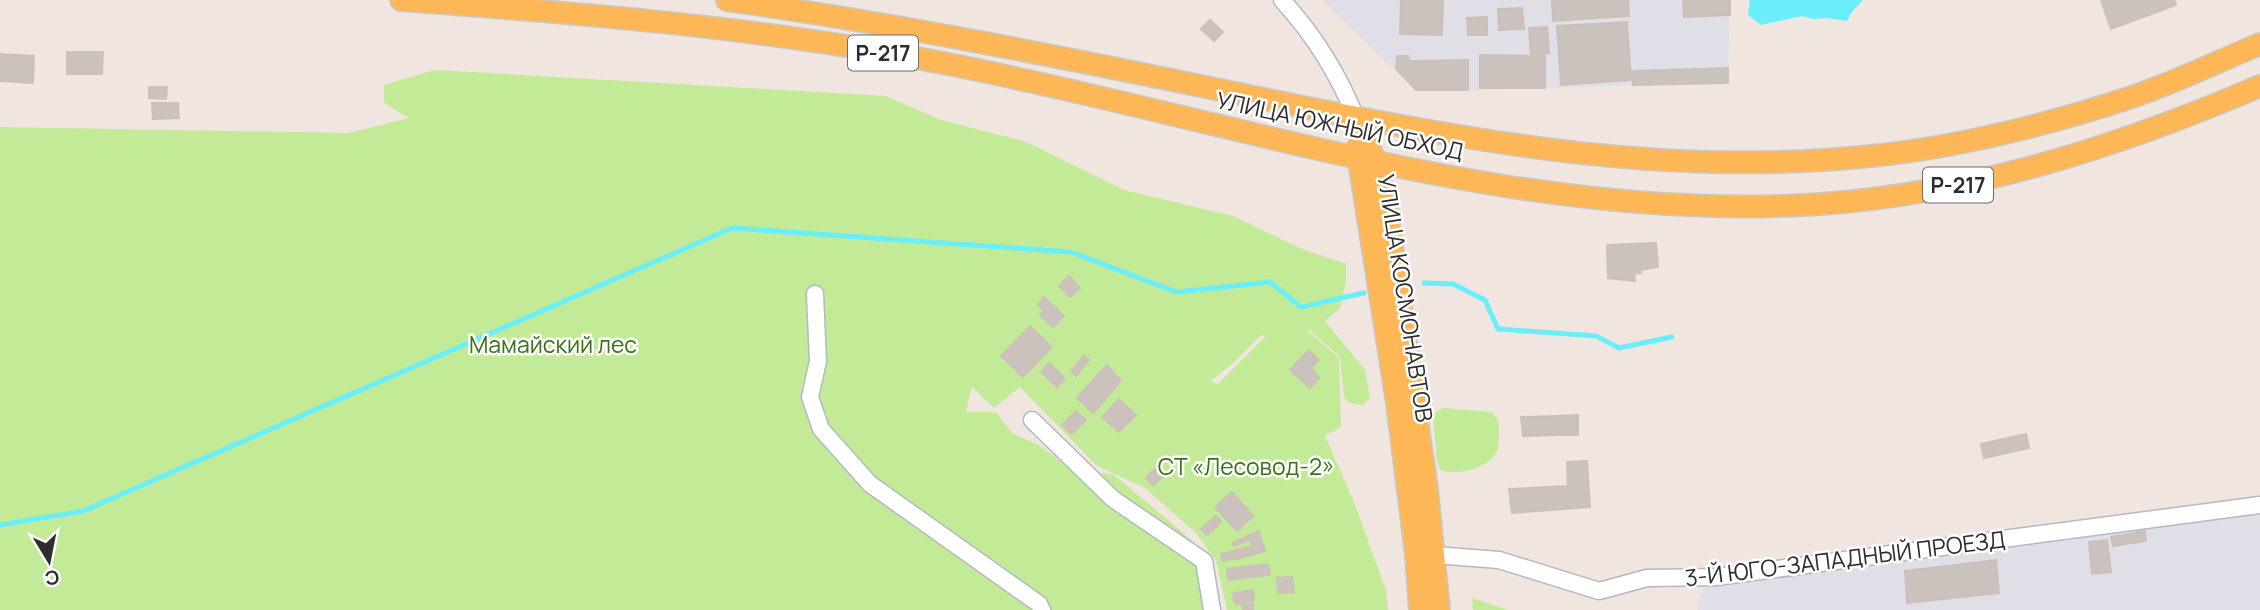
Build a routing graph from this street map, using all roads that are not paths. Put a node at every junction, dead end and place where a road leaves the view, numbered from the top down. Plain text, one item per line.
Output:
1 (401, 0) edge
2 (727, 0) edge
3 (1282, 0) edge
4 (2260, 44) edge
5 (2260, 86) edge
6 (1356, 118) junction
7 (1367, 160) junction
8 (815, 294) dead end
9 (1032, 420) dead end
10 (2260, 505) edge
11 (1435, 555) junction
12 (1042, 610) edge
13 (1212, 610) edge
14 (1420, 610) edge
15 (1439, 610) edge

1 - 7 main road, УЛИЦА ЮЖНЫЙ ОБХОД / Р-217
2 - 6 main road, УЛИЦА ЮЖНЫЙ ОБХОД / Р-217
3 - 6 street
4 - 6 main road, УЛИЦА ЮЖНЫЙ ОБХОД / Р-217
5 - 7 main road, УЛИЦА ЮЖНЫЙ ОБХОД / Р-217
6 - 7 main road, УЛИЦА КОСМОНАВТОВ
7 - 11 main road, УЛИЦА КОСМОНАВТОВ
7 - 14 main road, УЛИЦА КОСМОНАВТОВ
8 - 12 street
9 - 13 street
10 - 11 street, 3-Й ЮГО-ЗАПАДНЫЙ ПРОЕЗД
11 - 15 main road, УЛИЦА КОСМОНАВТОВ

